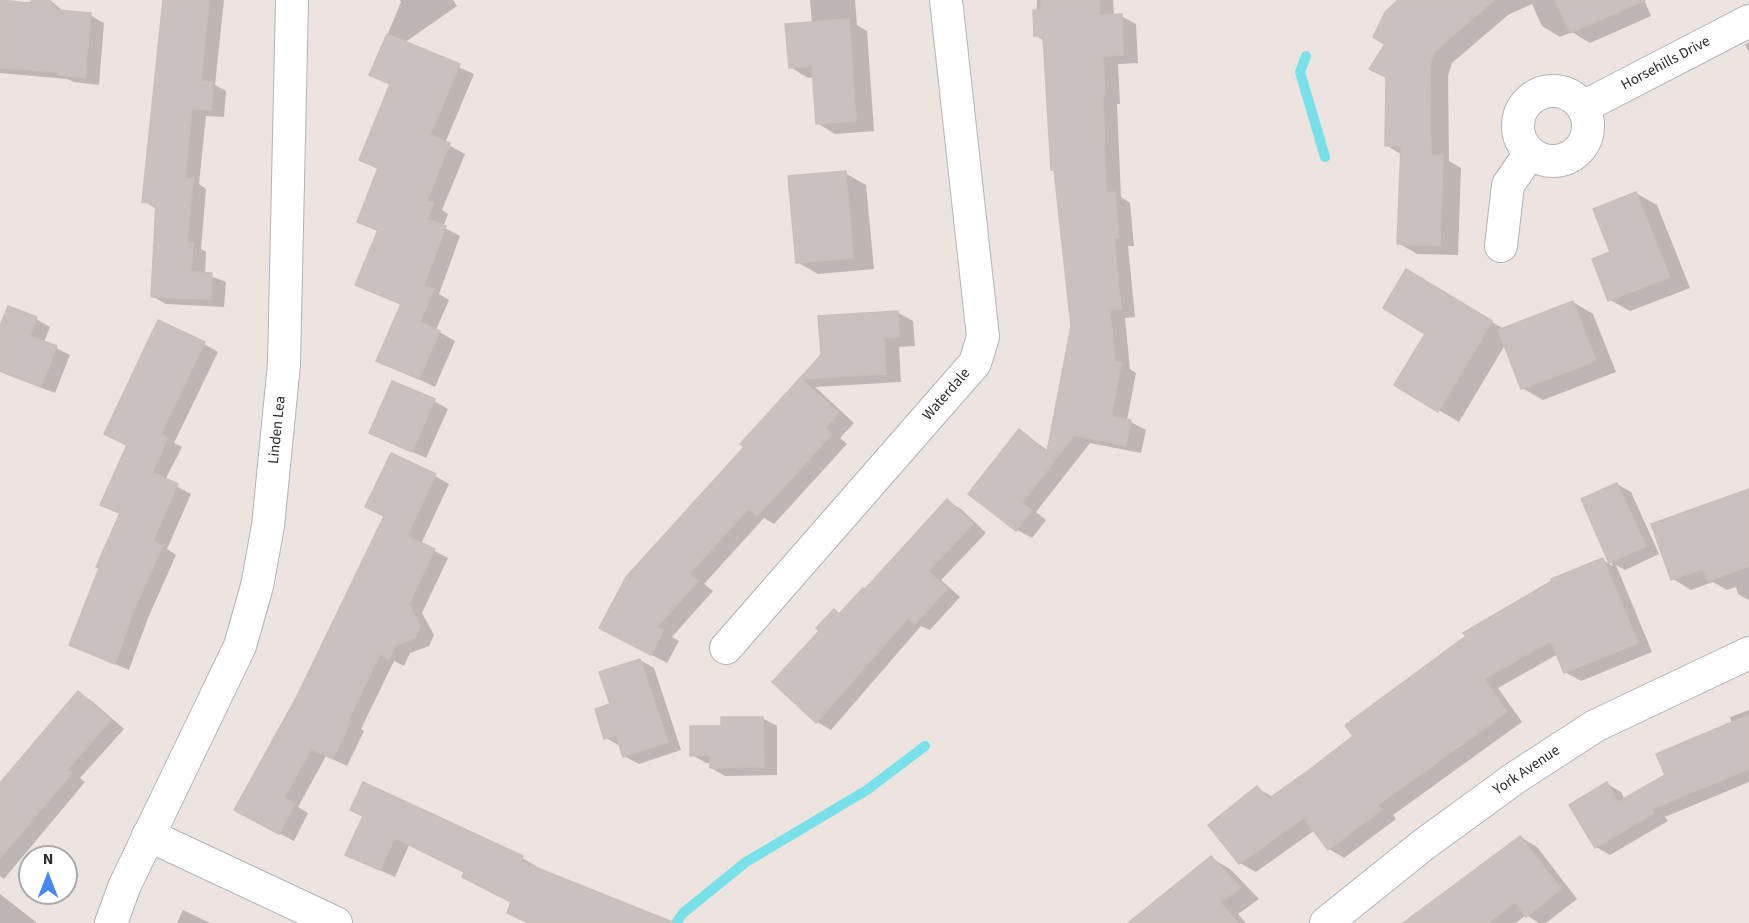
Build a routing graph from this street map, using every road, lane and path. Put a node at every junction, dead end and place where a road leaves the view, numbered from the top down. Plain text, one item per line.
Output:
1 (292, 0) edge
2 (946, 0) edge
3 (1749, 21) edge
4 (1583, 107) junction
5 (1530, 153) junction
6 (1501, 246) dead end
7 (726, 648) dead end
8 (1749, 653) edge
9 (148, 835) junction
10 (111, 923) edge
11 (336, 923) edge
12 (1326, 923) edge

1 - 9 street, Linden Lea
2 - 7 street, Waterdale
3 - 4 street, Horsehills Drive
4 - 5 street
4 - 5 street
5 - 6 street
8 - 12 street, York Avenue
9 - 10 street, Linden Lea
9 - 11 street

